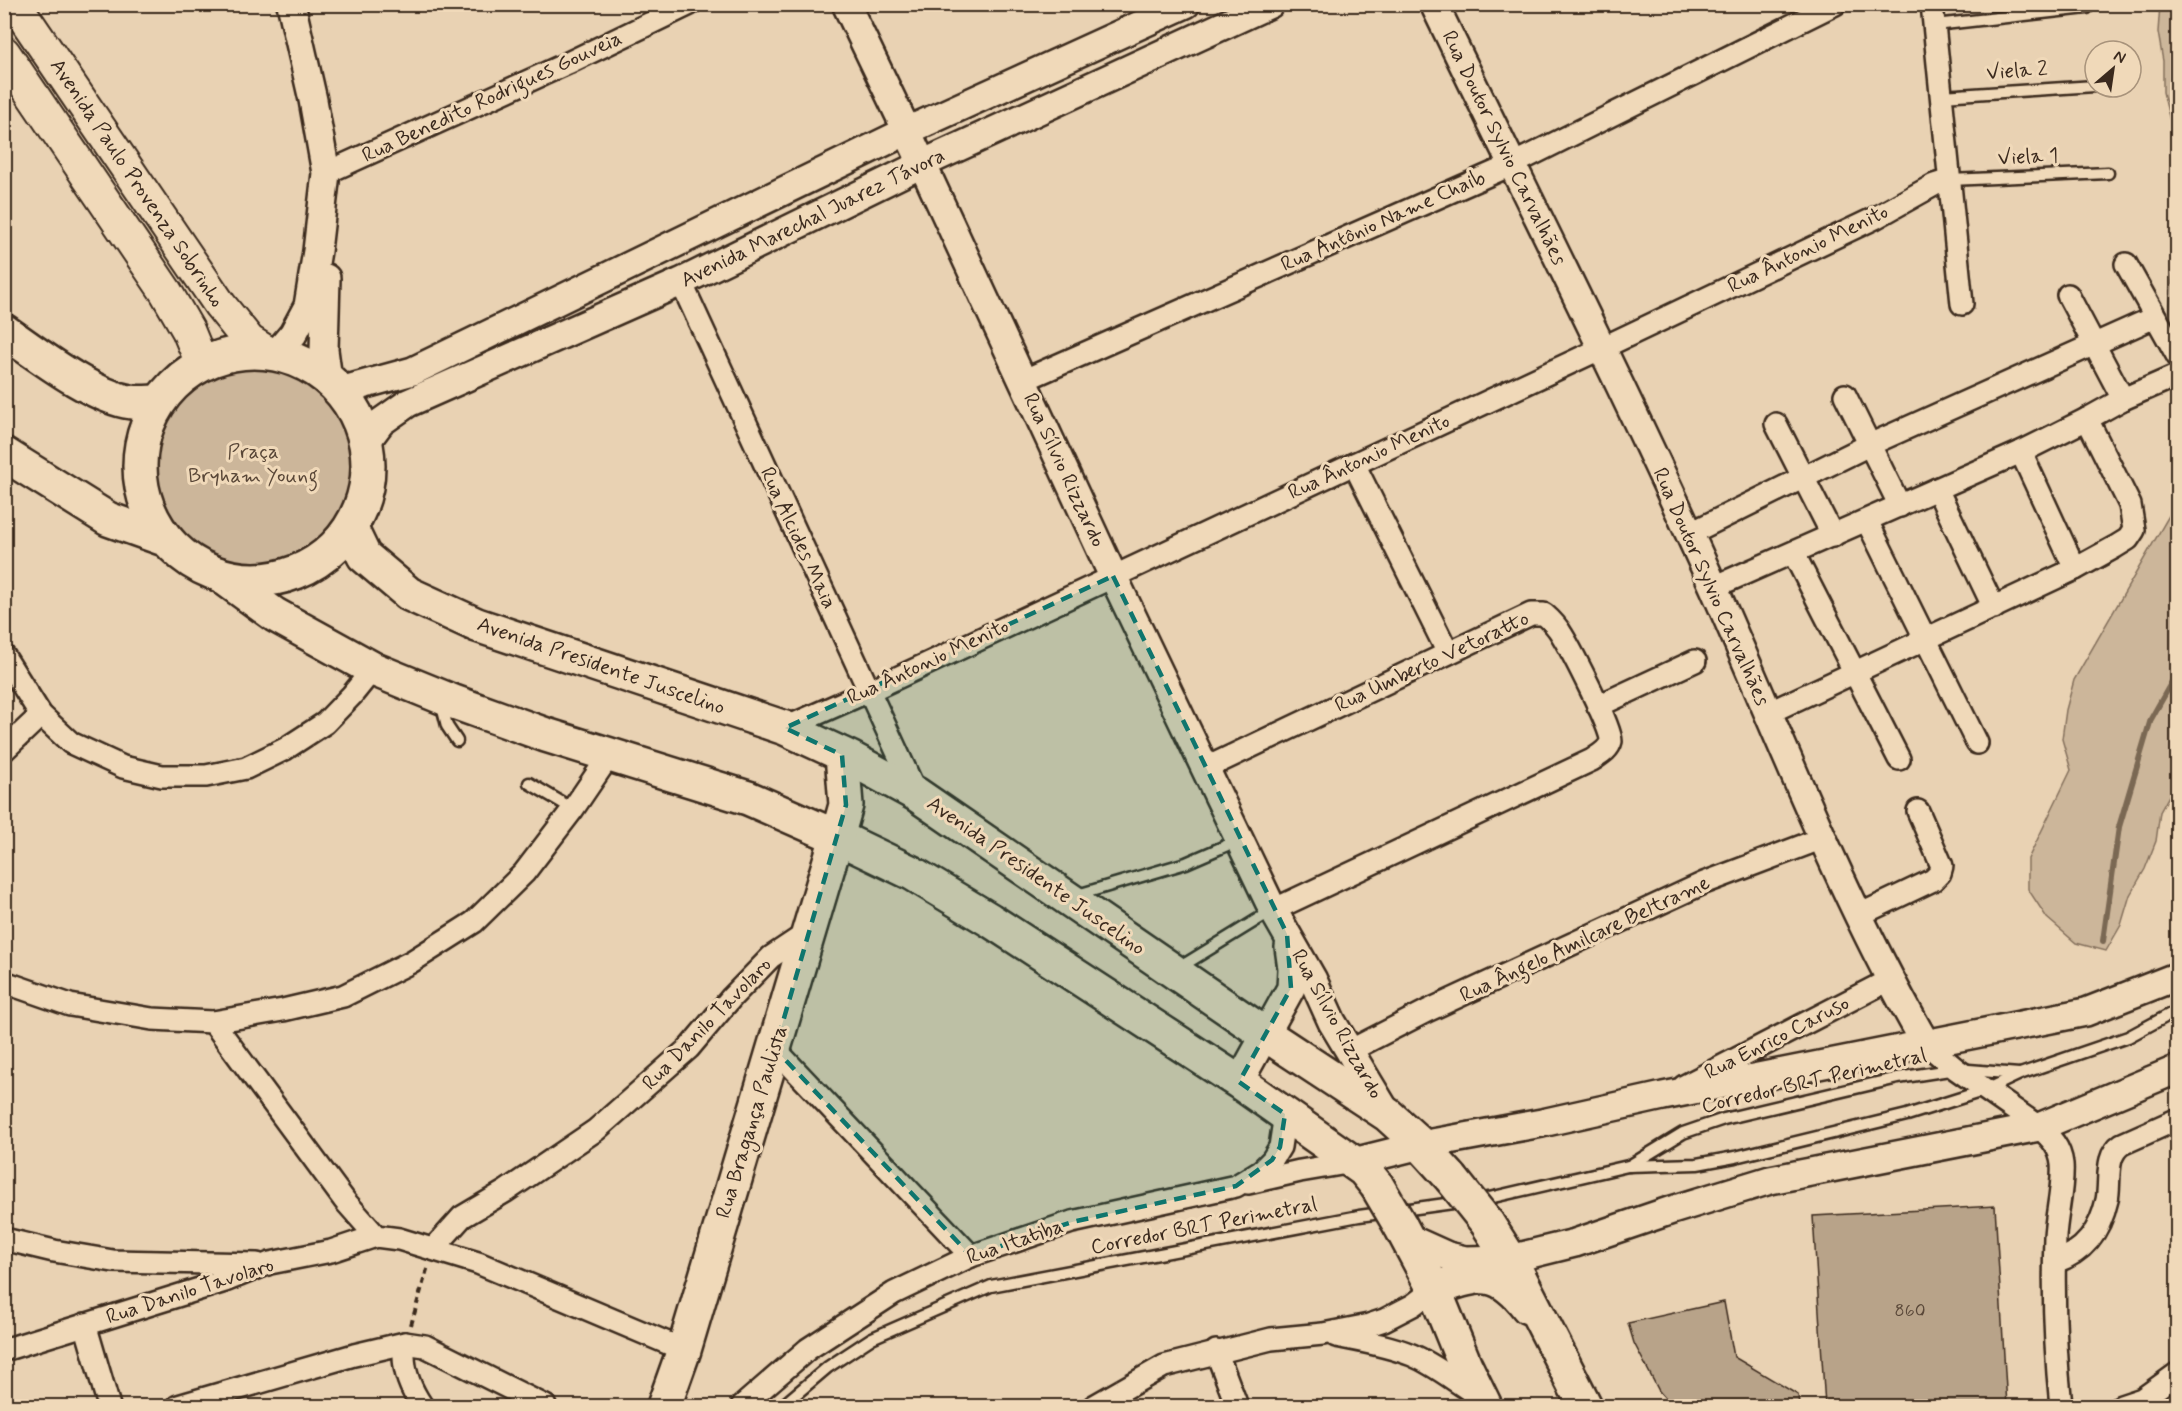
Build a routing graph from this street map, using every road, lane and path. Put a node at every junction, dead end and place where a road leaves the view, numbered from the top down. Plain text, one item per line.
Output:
1 (15, 4) edge
2 (291, 4) edge
3 (690, 4) edge
4 (846, 4) edge
5 (1186, 4) edge
6 (1269, 4) edge
7 (1434, 4) edge
8 (1835, 4) edge
9 (2087, 8) dead end
10 (1933, 15) edge
11 (4, 53) edge
12 (2083, 87) edge
13 (1942, 96) junction
14 (907, 131) junction
15 (922, 164) junction
16 (1511, 165) junction
17 (2108, 173) dead end
18 (1950, 180) junction
19 (325, 183) junction
20 (2126, 264) dead end
21 (681, 282) junction
22 (2068, 296) dead end
23 (1962, 304) dead end
24 (2155, 317) junction
25 (4, 331) edge
26 (2094, 345) junction
27 (1602, 348) junction
28 (272, 353) junction
29 (2178, 357) edge
30 (202, 364) junction
31 (2178, 375) edge
32 (1022, 381) junction
33 (334, 385) junction
34 (1845, 395) dead end
35 (2123, 399) junction
36 (159, 402) junction
37 (2087, 419) junction
38 (1776, 424) dead end
39 (366, 442) junction
40 (1869, 445) junction
41 (2021, 452) junction
42 (7, 461) edge
43 (1354, 464) junction
44 (1803, 477) junction
45 (1937, 489) junction
46 (1900, 506) junction
47 (1867, 521) junction
48 (351, 529) junction
49 (1689, 534) junction
50 (1833, 536) junction
51 (167, 540) junction
52 (1794, 554) junction
53 (2075, 569) junction
54 (220, 575) junction
55 (1113, 576) junction
56 (1714, 587) junction
57 (1994, 608) junction
58 (1927, 639) junction
59 (1448, 653) junction
60 (4, 656) edge
61 (1695, 661) dead end
62 (373, 669) junction
63 (1856, 673) junction
64 (869, 691) junction
65 (439, 696) junction
66 (1598, 706) junction
67 (1768, 713) junction
68 (41, 715) junction
69 (785, 728) junction
70 (457, 741) dead end
71 (1977, 743) dead end
72 (4, 750) edge
73 (842, 755) junction
74 (609, 756) junction
75 (1899, 759) dead end
76 (1204, 769) junction
77 (529, 783) dead end
78 (916, 794) junction
79 (573, 809) junction
80 (1918, 811) dead end
81 (837, 837) junction
82 (1822, 838) junction
83 (1239, 840) junction
84 (1068, 898) junction
85 (1273, 910) junction
86 (1859, 915) junction
87 (810, 931) junction
88 (1287, 934) junction
89 (1174, 971) junction
90 (2178, 976) edge
91 (1891, 980) junction
92 (4, 982) edge
93 (2178, 1010) edge
94 (213, 1022) junction
95 (1268, 1029) junction
96 (1345, 1041) junction
97 (1926, 1044) junction
98 (775, 1049) junction
99 (1956, 1069) junction
100 (2178, 1069) edge
101 (2020, 1074) junction
102 (1239, 1082) junction
103 (1986, 1090) junction
104 (1663, 1096) junction
105 (1285, 1114) junction
106 (1388, 1115) junction
107 (2178, 1119) edge
108 (2039, 1127) junction
109 (1421, 1145) junction
110 (1353, 1162) junction
111 (1628, 1166) junction
112 (1236, 1186) junction
113 (1404, 1232) junction
114 (376, 1236) junction
115 (4, 1239) edge
116 (434, 1248) junction
117 (971, 1256) junction
118 (1510, 1259) junction
119 (2055, 1262) junction
120 (270, 1263) junction
121 (1440, 1303) junction
122 (85, 1324) junction
123 (1545, 1330) junction
124 (1323, 1334) junction
125 (405, 1343) junction
126 (4, 1350) edge
127 (684, 1350) junction
128 (1216, 1352) junction
129 (2178, 1373) edge
130 (1484, 1403) edge
131 (109, 1407) edge
132 (178, 1407) edge
133 (422, 1407) edge
134 (545, 1407) edge
135 (664, 1407) edge
136 (742, 1407) edge
137 (782, 1407) edge
138 (1094, 1407) edge
139 (1237, 1407) edge
140 (1586, 1407) edge
141 (2061, 1407) edge
142 (2121, 1407) edge

1 - 28 main road, Avenida Paulo Provenza Sobrinho
2 - 19 street
3 - 19 street, Rua Benedito Rodrigues Gouveia
4 - 14 street, Rua Sílvio Rizzardo
5 - 14 street, Avenida Marechal Juarez Távora
6 - 15 street, Avenida Marechal Juarez Távora
7 - 16 street, Rua Doutor Sylvio Carvalhães
8 - 16 street, Rua Antônio Name Chaib
9 - 10 lane
10 - 13 street
11 - 30 main road, Avenida Paulo Provenza Sobrinho
12 - 13 lane, Viela 2
13 - 18 street
14 - 15 street, Rua Sílvio Rizzardo
14 - 33 street, Avenida Marechal Juarez Távora
15 - 21 street, Avenida Marechal Juarez Távora
15 - 32 street, Rua Sílvio Rizzardo
16 - 27 street, Rua Doutor Sylvio Carvalhães
16 - 32 street, Rua Antônio Name Chaib
17 - 18 lane, Viela 1
18 - 23 street
18 - 27 street, Rua Ântonio Menito
19 - 28 street
19 - 33 street
20 - 24 street
21 - 39 street, Avenida Marechal Juarez Távora
21 - 64 street, Rua Alcides Maia
22 - 26 street
24 - 26 street
24 - 29 street
25 - 36 main road
26 - 35 street
26 - 40 street
27 - 43 street, Rua Ântonio Menito
27 - 49 street, Rua Doutor Sylvio Carvalhães
28 - 30 main road
28 - 33 main road
30 - 36 main road
31 - 35 street
32 - 55 street, Rua Sílvio Rizzardo
33 - 39 main road
34 - 40 street
35 - 37 street
36 - 51 main road
37 - 41 street
37 - 53 street
38 - 44 street
39 - 48 main road
40 - 44 street
40 - 46 street
41 - 45 street
41 - 53 street
42 - 51 main road
43 - 55 street, Rua Ântonio Menito
43 - 59 street
44 - 49 street
44 - 50 street
45 - 46 street
45 - 57 street
46 - 47 street
47 - 50 street
47 - 58 street
48 - 54 main road
48 - 69 main road, Avenida Presidente Juscelino
49 - 56 street, Rua Doutor Sylvio Carvalhães
50 - 52 street
51 - 54 main road
52 - 56 street
52 - 63 street
53 - 57 street
54 - 62 main road
55 - 64 street, Rua Ântonio Menito
55 - 76 street, Rua Sílvio Rizzardo
56 - 67 street, Rua Doutor Sylvio Carvalhães
57 - 58 street
58 - 63 street
58 - 71 street
59 - 66 street, Rua Umberto Vetoratto
59 - 76 street, Rua Umberto Vetoratto
60 - 68 street
61 - 66 street
62 - 65 main road
62 - 68 street
63 - 67 street
63 - 75 street
64 - 69 street, Rua Ântonio Menito
64 - 78 street, Rua Alcides Maia
65 - 70 lane
65 - 74 main road
66 - 85 street, Rua Umberto Vetoratto
67 - 82 street, Rua Doutor Sylvio Carvalhães
68 - 72 street
69 - 73 main road, Avenida Presidente Juscelino
73 - 78 main road, Avenida Presidente Juscelino
73 - 81 main road, Rua Bragança Paulista
74 - 79 street
74 - 81 main road
76 - 83 street, Rua Sílvio Rizzardo
77 - 79 lane
78 - 84 main road, Avenida Presidente Juscelino
79 - 94 street
80 - 86 street
81 - 87 main road, Rua Bragança Paulista
81 - 102 main road
82 - 86 street, Rua Doutor Sylvio Carvalhães
82 - 96 street, Rua Ângelo Amilcare Beltrame
83 - 84 lane
83 - 85 street, Rua Sílvio Rizzardo
84 - 89 main road, Avenida Presidente Juscelino
85 - 88 street, Rua Sílvio Rizzardo
85 - 89 lane
86 - 91 street, Rua Doutor Sylvio Carvalhães
87 - 98 main road, Rua Bragança Paulista
87 - 116 street, Rua Danilo Tavolaro
88 - 95 street, Rua Sílvio Rizzardo
88 - 96 street, Rua Sílvio Rizzardo
89 - 95 main road, Avenida Presidente Juscelino
90 - 97 street
91 - 97 street, Rua Doutor Sylvio Carvalhães
91 - 104 street, Rua Enrico Caruso
92 - 94 street
93 - 101 lane, Corredor BRT Perimetral
94 - 114 street
95 - 96 street
95 - 102 street, Rua Sílvio Rizzardo
95 - 106 main road, Avenida Presidente Juscelino
96 - 106 street, Rua Sílvio Rizzardo
97 - 99 street, Rua Doutor Sylvio Carvalhães
97 - 104 street
98 - 117 street
98 - 127 main road, Rua Bragança Paulista
99 - 101 lane, Corredor BRT Perimetral
99 - 103 street, Rua Doutor Sylvio Carvalhães
99 - 111 lane, Corredor BRT Perimetral
100 - 108 street
101 - 103 lane, Corredor BRT Perimetral
102 - 105 main road
103 - 108 street, Rua Doutor Sylvio Carvalhães
103 - 111 lane, Corredor BRT Perimetral
104 - 109 street
105 - 110 main road
105 - 112 street, Rua Itatiba
106 - 109 main road, Avenida Presidente Juscelino
107 - 119 street
108 - 118 street
108 - 119 street, Rua Doutor Sylvio Carvalhães
109 - 110 street
109 - 118 main road, Avenida Presidente Juscelino, bridge
110 - 112 street
110 - 113 main road, bridge
111 - 137 lane, Corredor BRT Perimetral
112 - 117 street, Rua Itatiba
113 - 118 street
113 - 121 main road
114 - 116 street
114 - 120 street, Rua Danilo Tavolaro
115 - 120 street
116 - 125 path
116 - 127 street
117 - 136 street, Rua Itatiba
118 - 123 main road, Avenida Presidente Juscelino
119 - 141 street, Rua Doutor Sylvio Carvalhães
120 - 122 street, Rua Danilo Tavolaro
121 - 123 main road
121 - 124 street
121 - 130 main road
122 - 126 street, Rua Danilo Tavolaro
122 - 131 street
123 - 140 main road, Avenida Presidente Juscelino
124 - 128 street
124 - 130 street
125 - 132 street
125 - 133 street
125 - 134 street
127 - 135 main road, Rua Bragança Paulista
128 - 138 street
128 - 139 street
129 - 142 street

